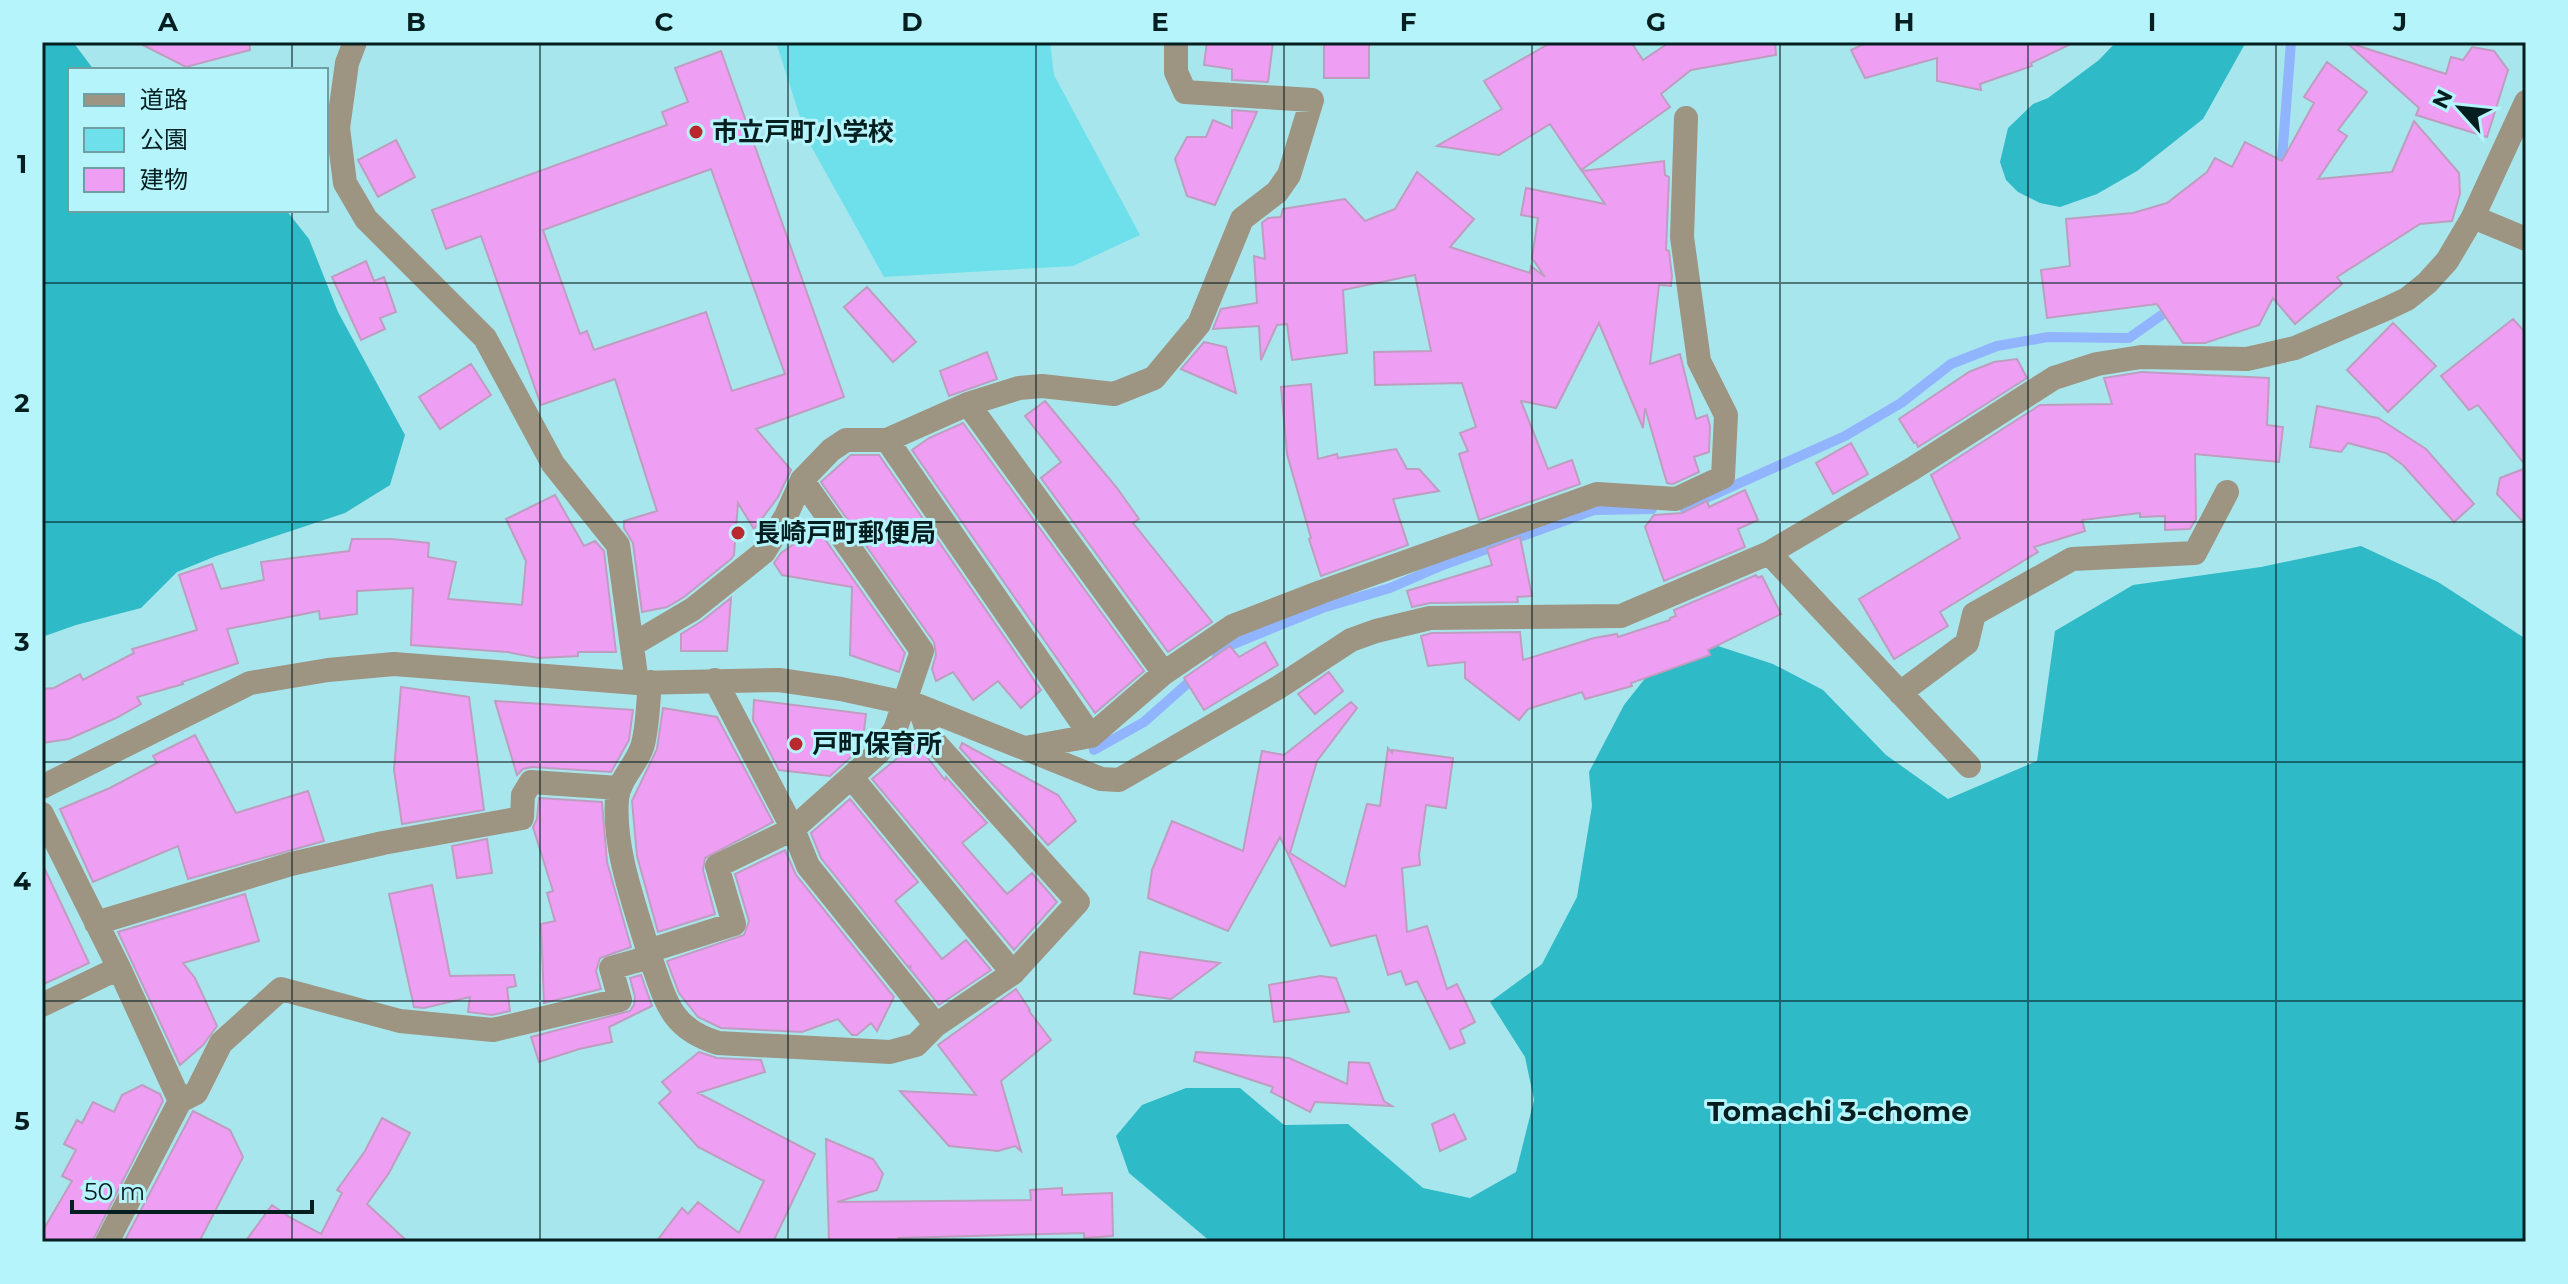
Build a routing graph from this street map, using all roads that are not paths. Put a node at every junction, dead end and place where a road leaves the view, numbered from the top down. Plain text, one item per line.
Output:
1 (355, 42) edge
2 (1176, 42) edge
3 (2526, 102) edge
4 (1686, 118) dead end
5 (2473, 217) junction
6 (2526, 239) edge
7 (968, 404) junction
8 (887, 440) junction
9 (802, 480) junction
10 (2227, 492) dead end
11 (1769, 553) junction
12 (632, 645) junction
13 (1164, 673) junction
14 (715, 680) junction
15 (643, 682) junction
16 (1900, 693) junction
17 (911, 703) junction
18 (1091, 736) junction
19 (1025, 748) junction
20 (1969, 766) dead end
21 (852, 778) junction
22 (42, 787) edge
23 (619, 788) junction
24 (42, 814) edge
25 (793, 829) junction
26 (96, 923) junction
27 (649, 954) junction
28 (119, 968) junction
29 (1013, 973) junction
30 (42, 1005) edge
31 (936, 1025) junction
32 (180, 1101) junction
33 (107, 1242) edge

1 - 12 street
2 - 7 street
3 - 5 street
4 - 13 street
5 - 6 street
5 - 11 street
7 - 8 street
7 - 13 street
8 - 9 street
8 - 18 street
9 - 12 street
9 - 17 street
10 - 16 street
11 - 16 street
11 - 19 street
12 - 15 street
13 - 18 street
14 - 15 street
14 - 17 street
14 - 25 street
15 - 22 street
15 - 23 street
16 - 20 street
17 - 19 street
17 - 21 street
17 - 29 street
18 - 19 street
21 - 25 street
21 - 29 street
23 - 26 street
23 - 27 street
24 - 26 street
25 - 27 street
25 - 31 street
26 - 28 street
27 - 31 street
27 - 32 street
28 - 30 street
28 - 32 street
29 - 31 street
32 - 33 street

